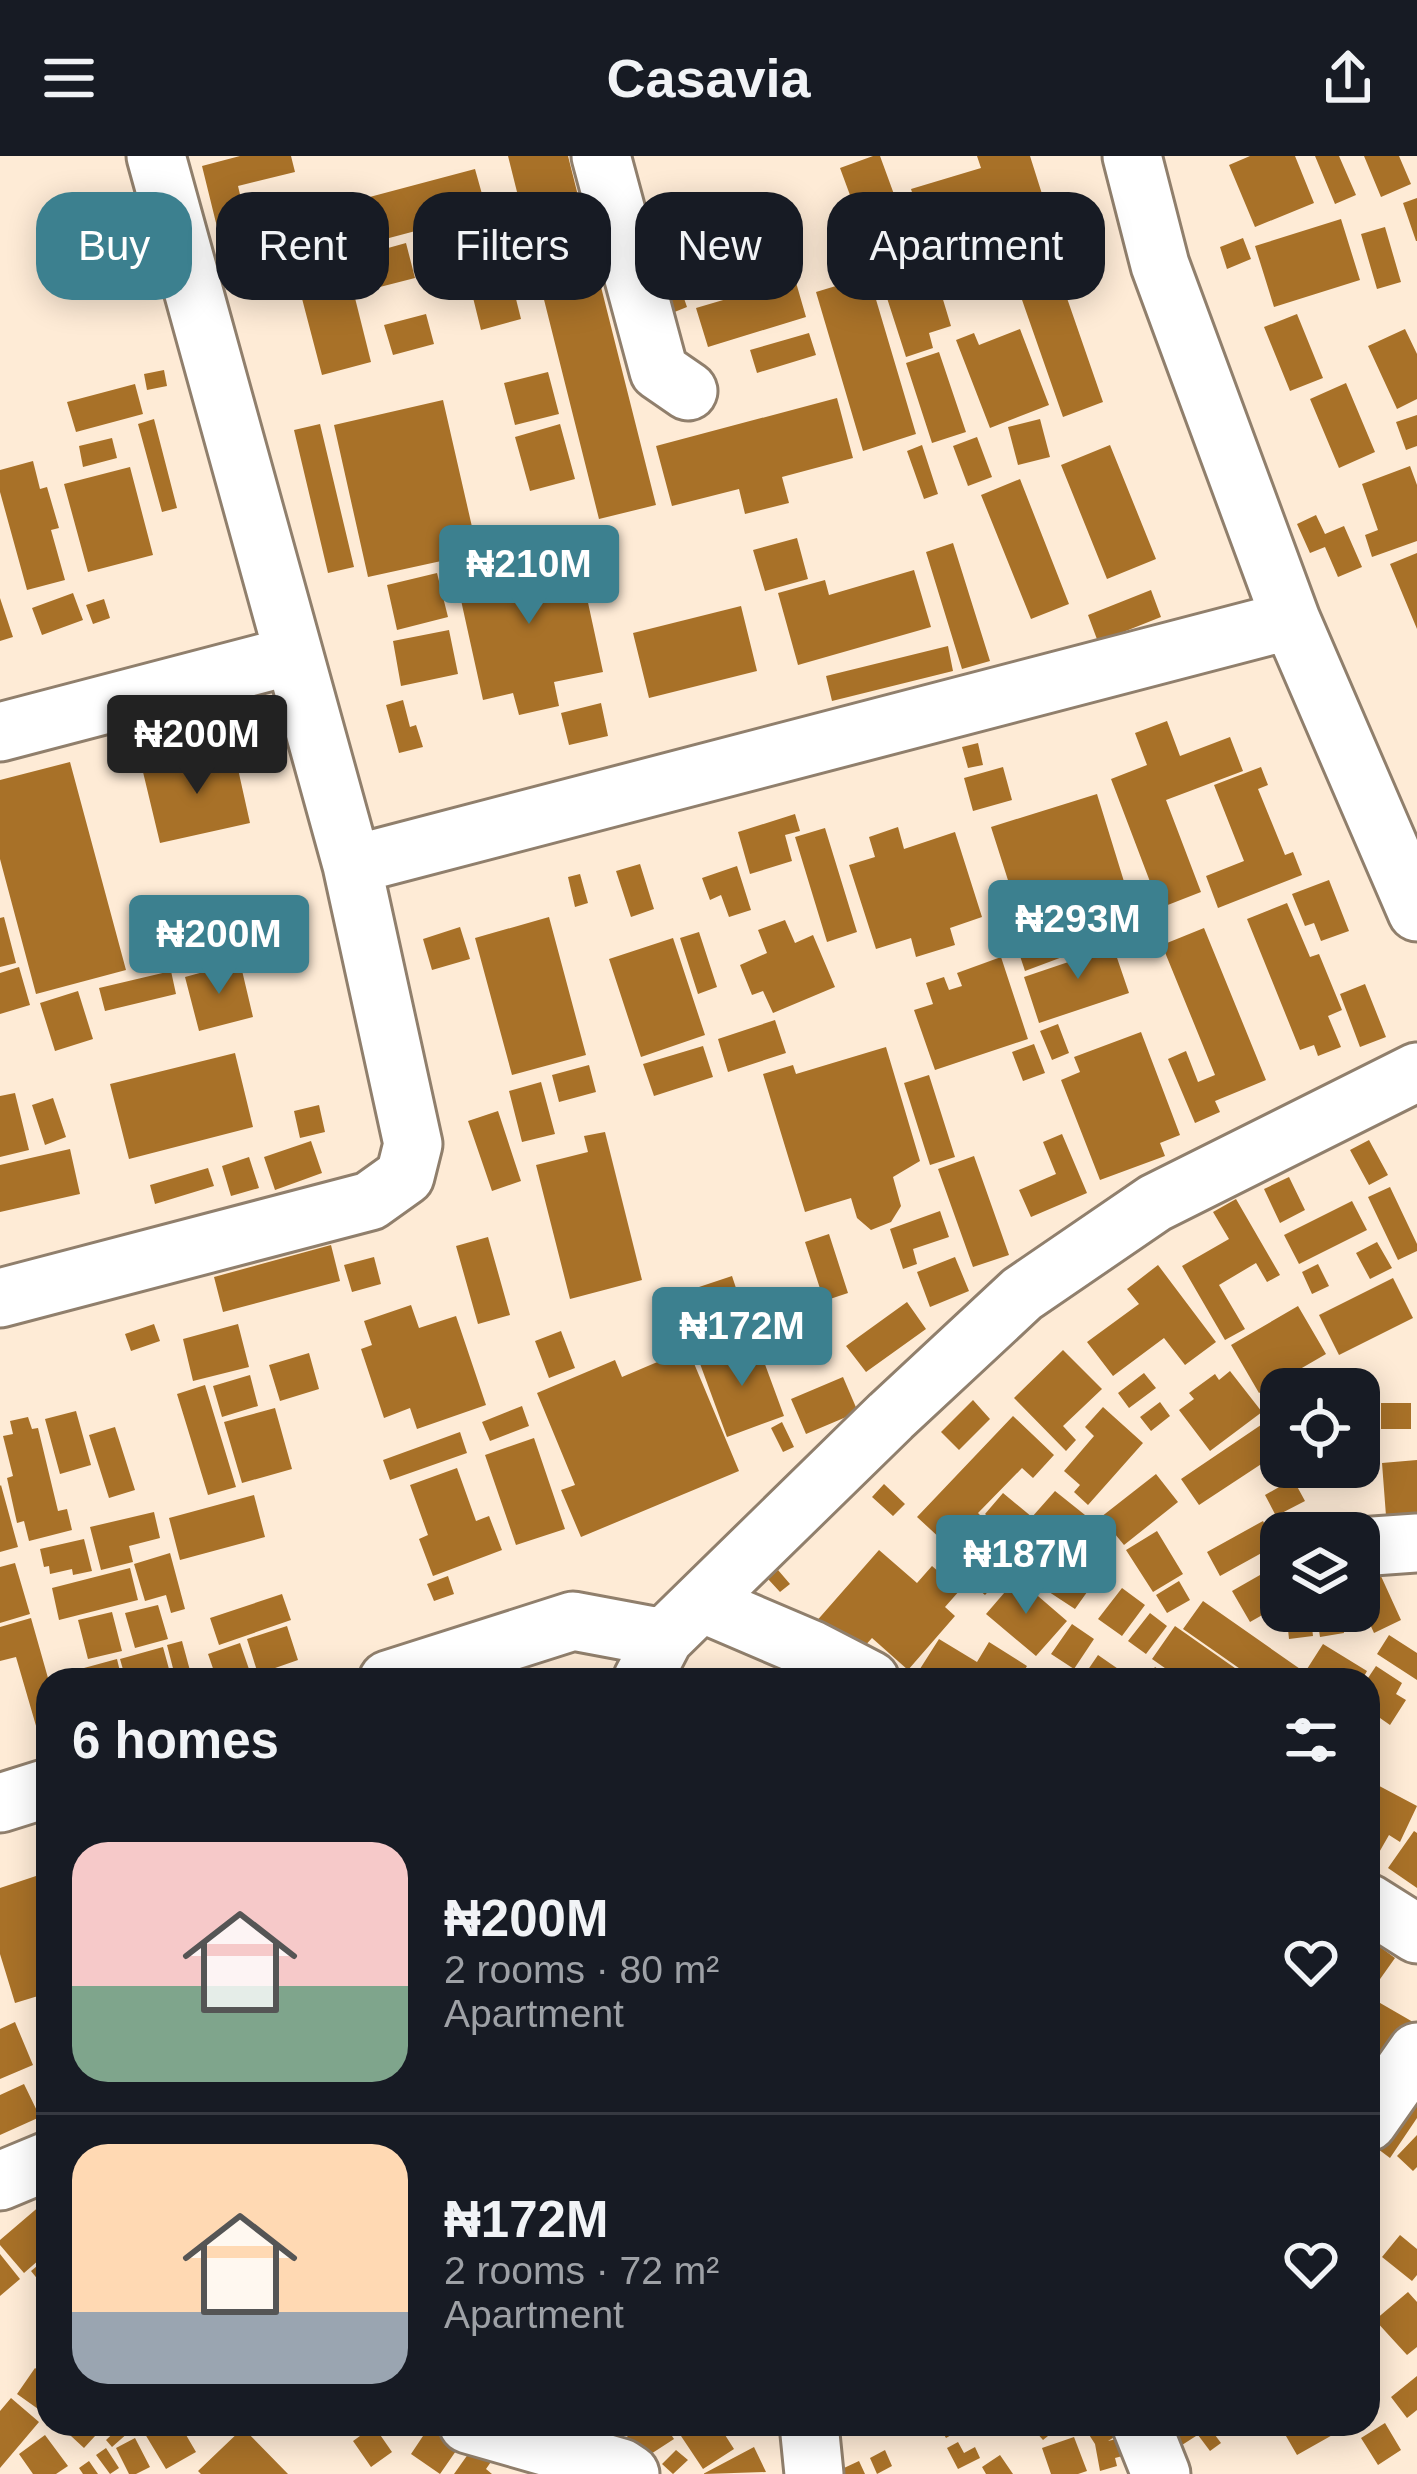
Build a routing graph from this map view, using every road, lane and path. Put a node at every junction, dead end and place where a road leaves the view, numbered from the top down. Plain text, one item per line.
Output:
1 (156, 156) edge
2 (602, 156) edge
3 (1132, 156) edge
4 (688, 392) dead end
5 (1291, 620) junction
6 (294, 656) junction
7 (0, 732) edge
8 (352, 865) junction
9 (1417, 912) edge
10 (1417, 1072) edge
11 (0, 1298) edge
12 (1417, 1543) edge
13 (1380, 1546) edge
14 (669, 1640) edge
15 (426, 1668) edge
16 (848, 1668) edge
17 (36, 1792) edge
18 (0, 1804) edge
19 (1380, 1911) edge
20 (1417, 1934) edge
21 (1417, 2052) edge
22 (1380, 2105) edge
23 (510, 2436) edge
24 (810, 2436) edge
25 (1146, 2436) edge
26 (630, 2474) edge
27 (814, 2474) edge
28 (1161, 2474) edge

1 - 6 street
2 - 4 street
3 - 5 street
5 - 8 street
5 - 9 street
6 - 7 street
6 - 8 street
8 - 11 street
10 - 14 street
12 - 13 street
14 - 15 street
14 - 16 street
17 - 18 street
19 - 20 street
21 - 22 street
23 - 26 street
24 - 27 street
25 - 28 street

